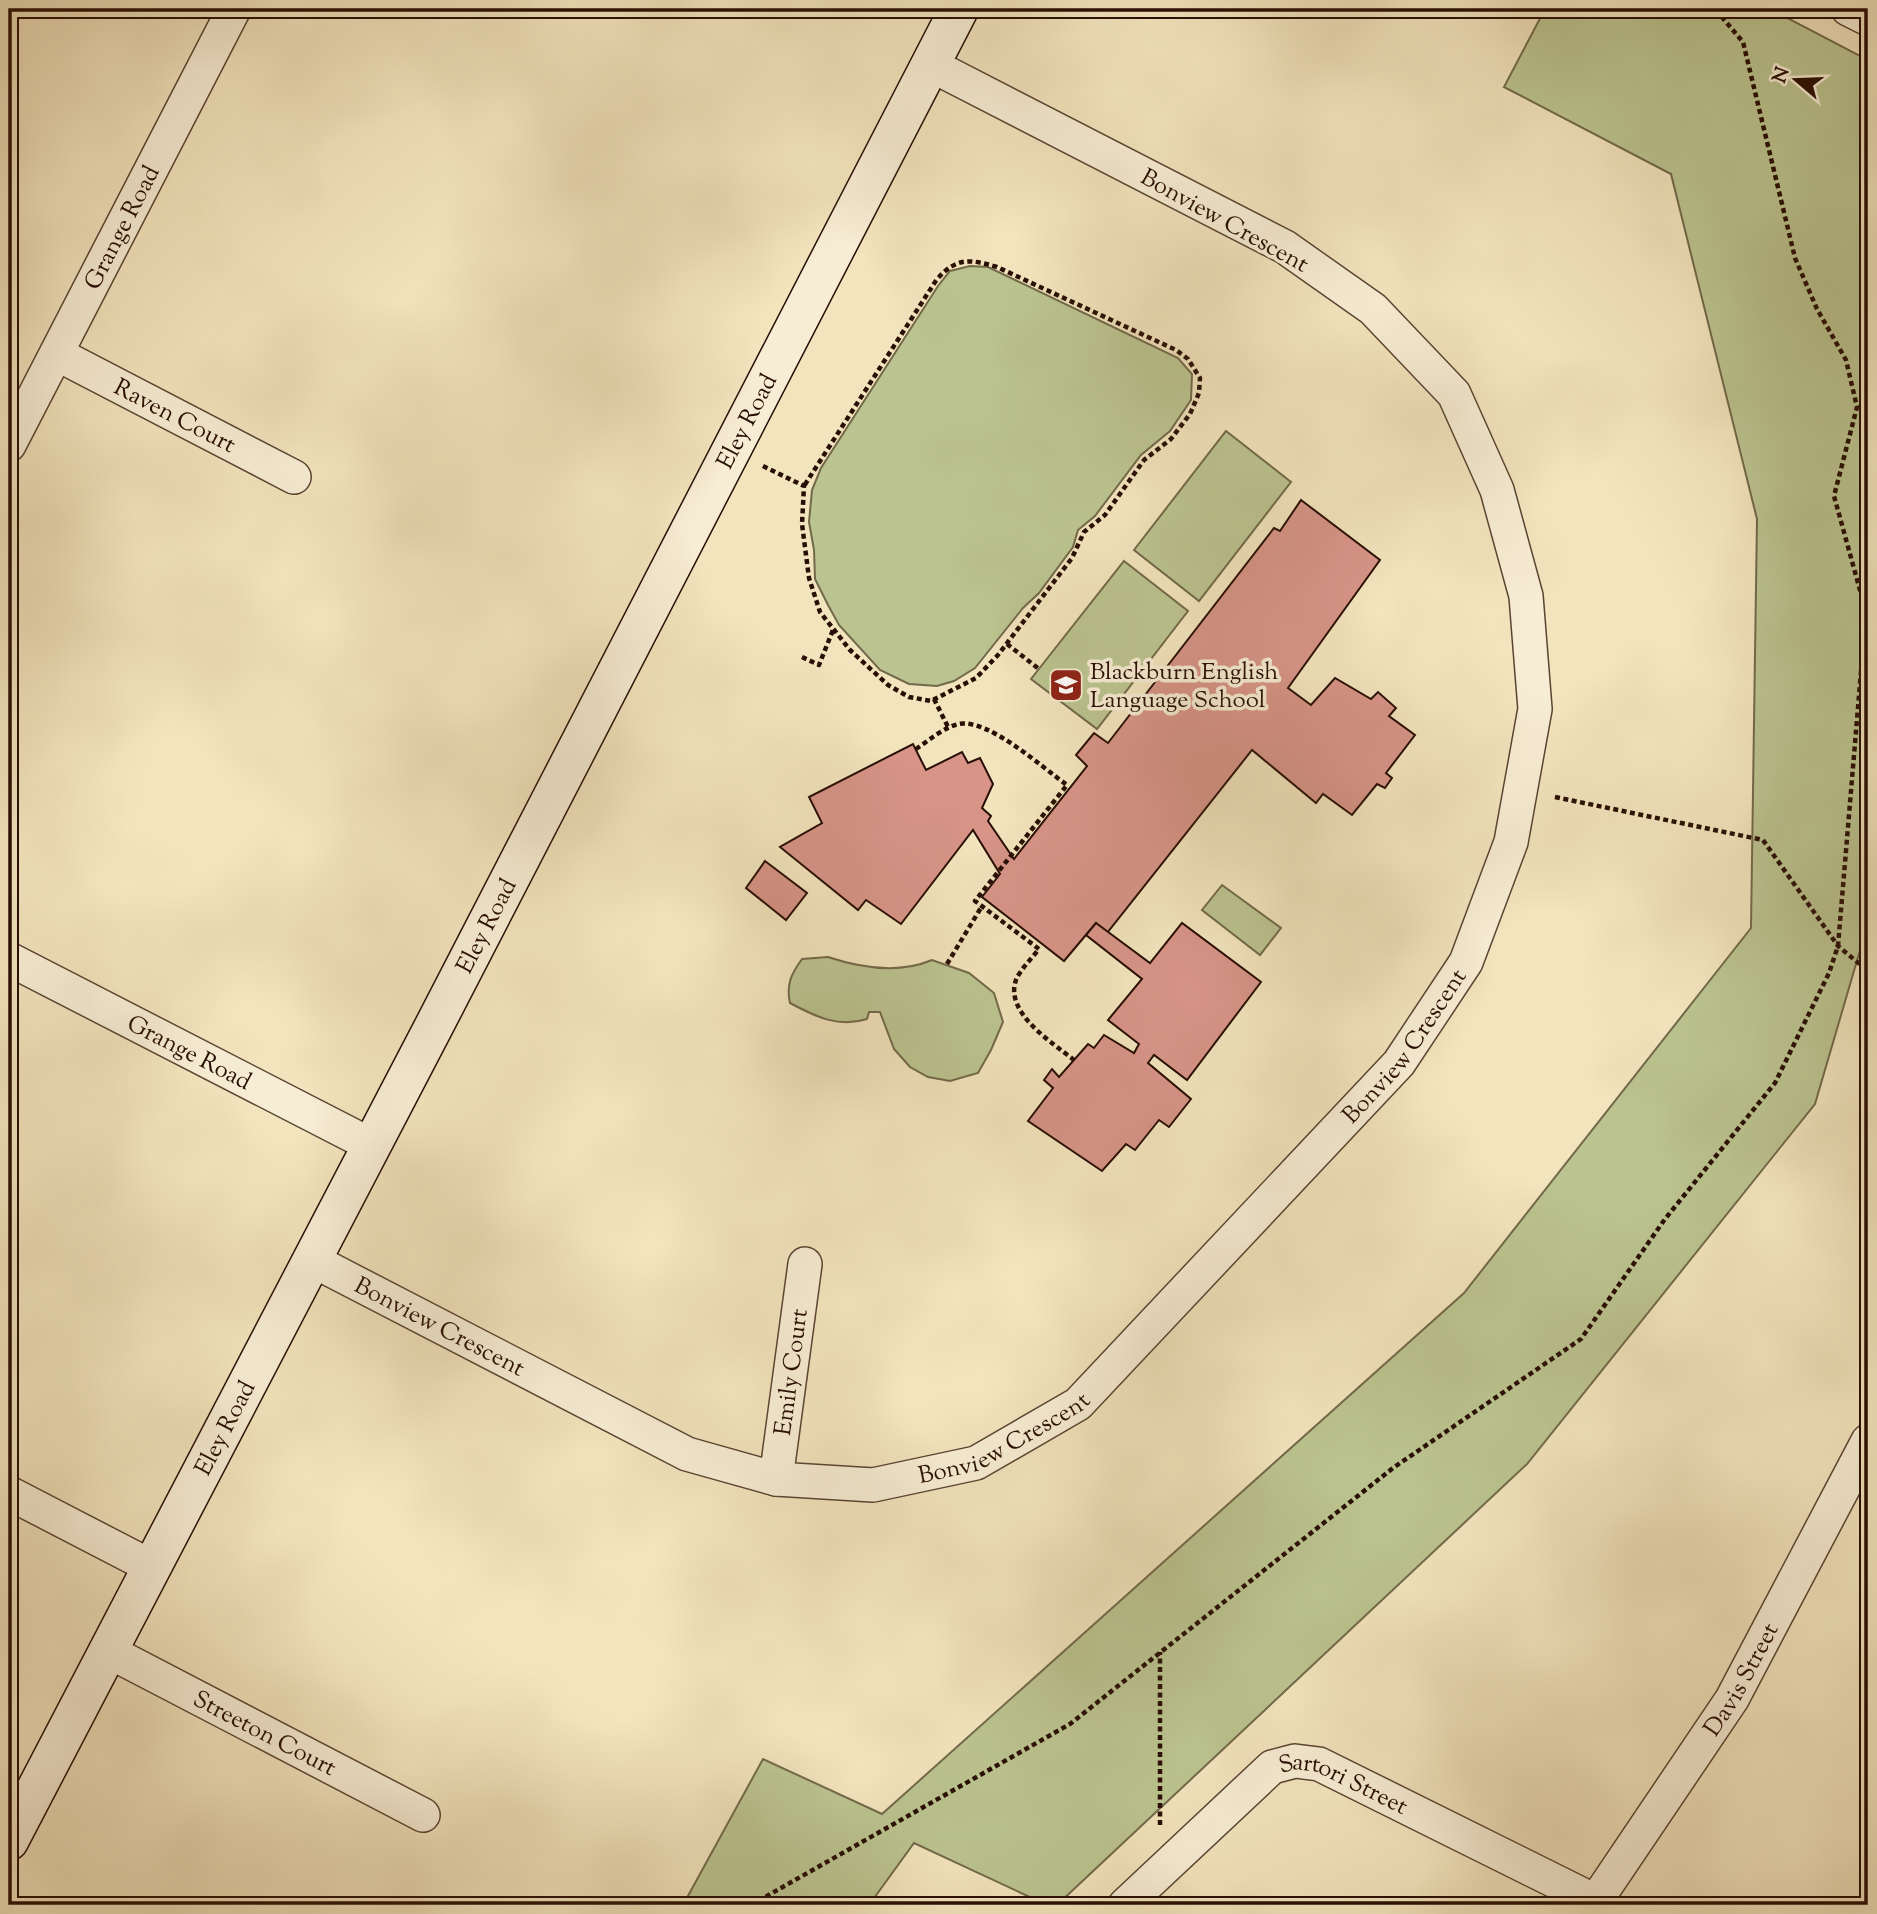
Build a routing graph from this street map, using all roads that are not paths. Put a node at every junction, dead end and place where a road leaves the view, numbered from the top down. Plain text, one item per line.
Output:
1 (959, 9) edge
2 (1848, 9) edge
3 (231, 10) edge
4 (1868, 19) edge
5 (931, 65) junction
6 (57, 354) junction
7 (9, 445) edge
8 (294, 477) dead end
9 (9, 959) edge
10 (370, 1145) junction
11 (312, 1260) junction
12 (805, 1264) dead end
13 (1868, 1441) edge
14 (776, 1479) junction
15 (9, 1493) edge
16 (150, 1566) junction
17 (108, 1651) junction
18 (423, 1815) dead end
19 (9, 1841) edge
20 (1594, 1903) edge
21 (1125, 1905) edge

1 - 5 main road, Eley Road
2 - 4 street
3 - 6 street, Grange Road
5 - 10 main road, Eley Road
5 - 14 street, Bonview Crescent
6 - 7 street, Grange Road
6 - 8 street, Raven Court
9 - 10 street, Grange Road
10 - 11 main road, Eley Road
11 - 14 street, Bonview Crescent
11 - 16 main road, Eley Road
12 - 14 street, Emily Court
13 - 20 street, Davis Street
15 - 16 street
16 - 17 main road, Eley Road
17 - 18 street, Streeton Court
17 - 19 main road, Eley Road
20 - 21 street, Sartori Street

